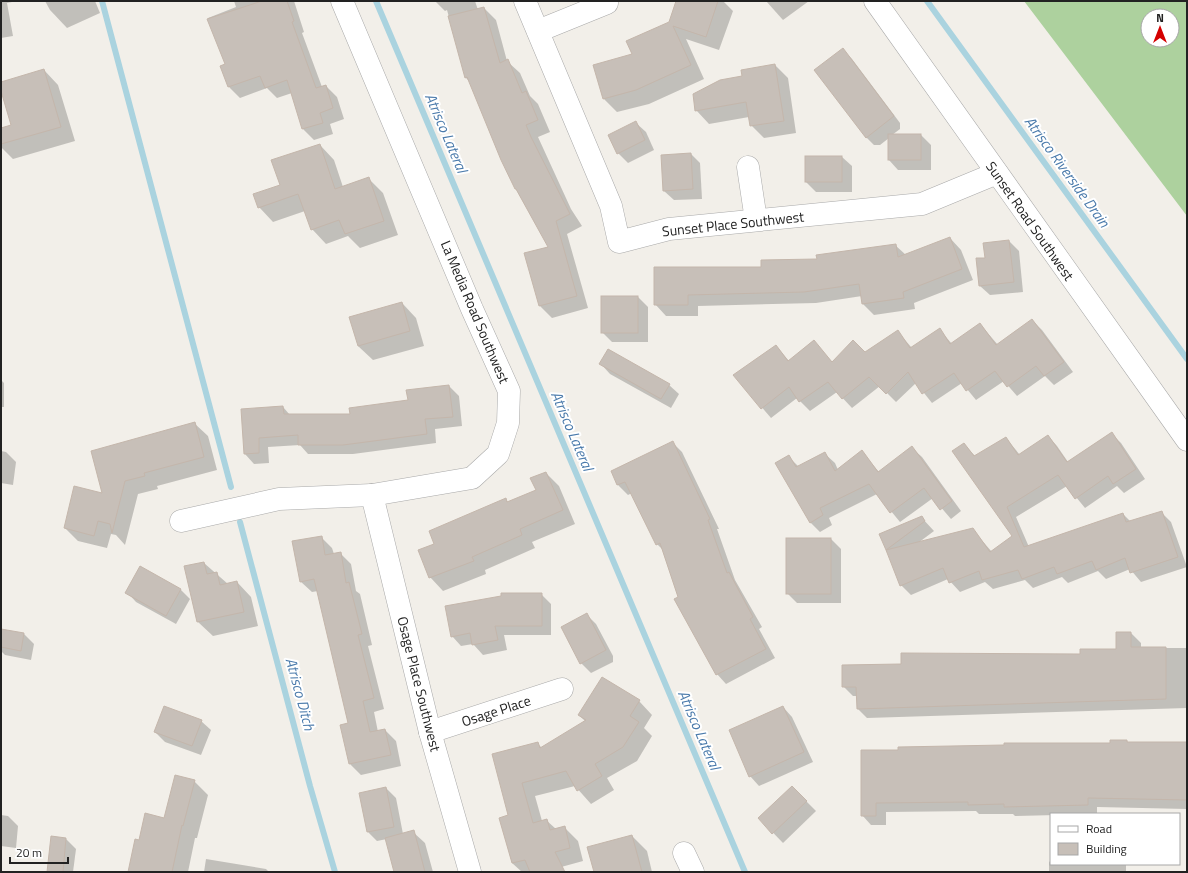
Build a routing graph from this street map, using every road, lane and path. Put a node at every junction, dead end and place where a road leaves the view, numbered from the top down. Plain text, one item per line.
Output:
1 (342, 1) edge
2 (525, 1) edge
3 (875, 1) edge
4 (607, 3) dead end
5 (538, 31) junction
6 (748, 167) dead end
7 (997, 173) junction
8 (756, 220) junction
9 (1187, 440) edge
10 (372, 495) junction
11 (181, 521) dead end
12 (562, 689) dead end
13 (430, 732) junction
14 (470, 872) edge

1 - 10 street, La Media Road Southwest
2 - 5 street, Sunset Place Southwest
3 - 7 street, Sunset Road Southwest
4 - 5 street
5 - 8 street, Sunset Place Southwest
6 - 8 street
7 - 8 street, Sunset Place Southwest
7 - 9 street, Sunset Road Southwest
10 - 11 street, La Media Road Southwest
10 - 13 street, Osage Place Southwest
12 - 13 street, Osage Place
13 - 14 street, Osage Place Southwest

